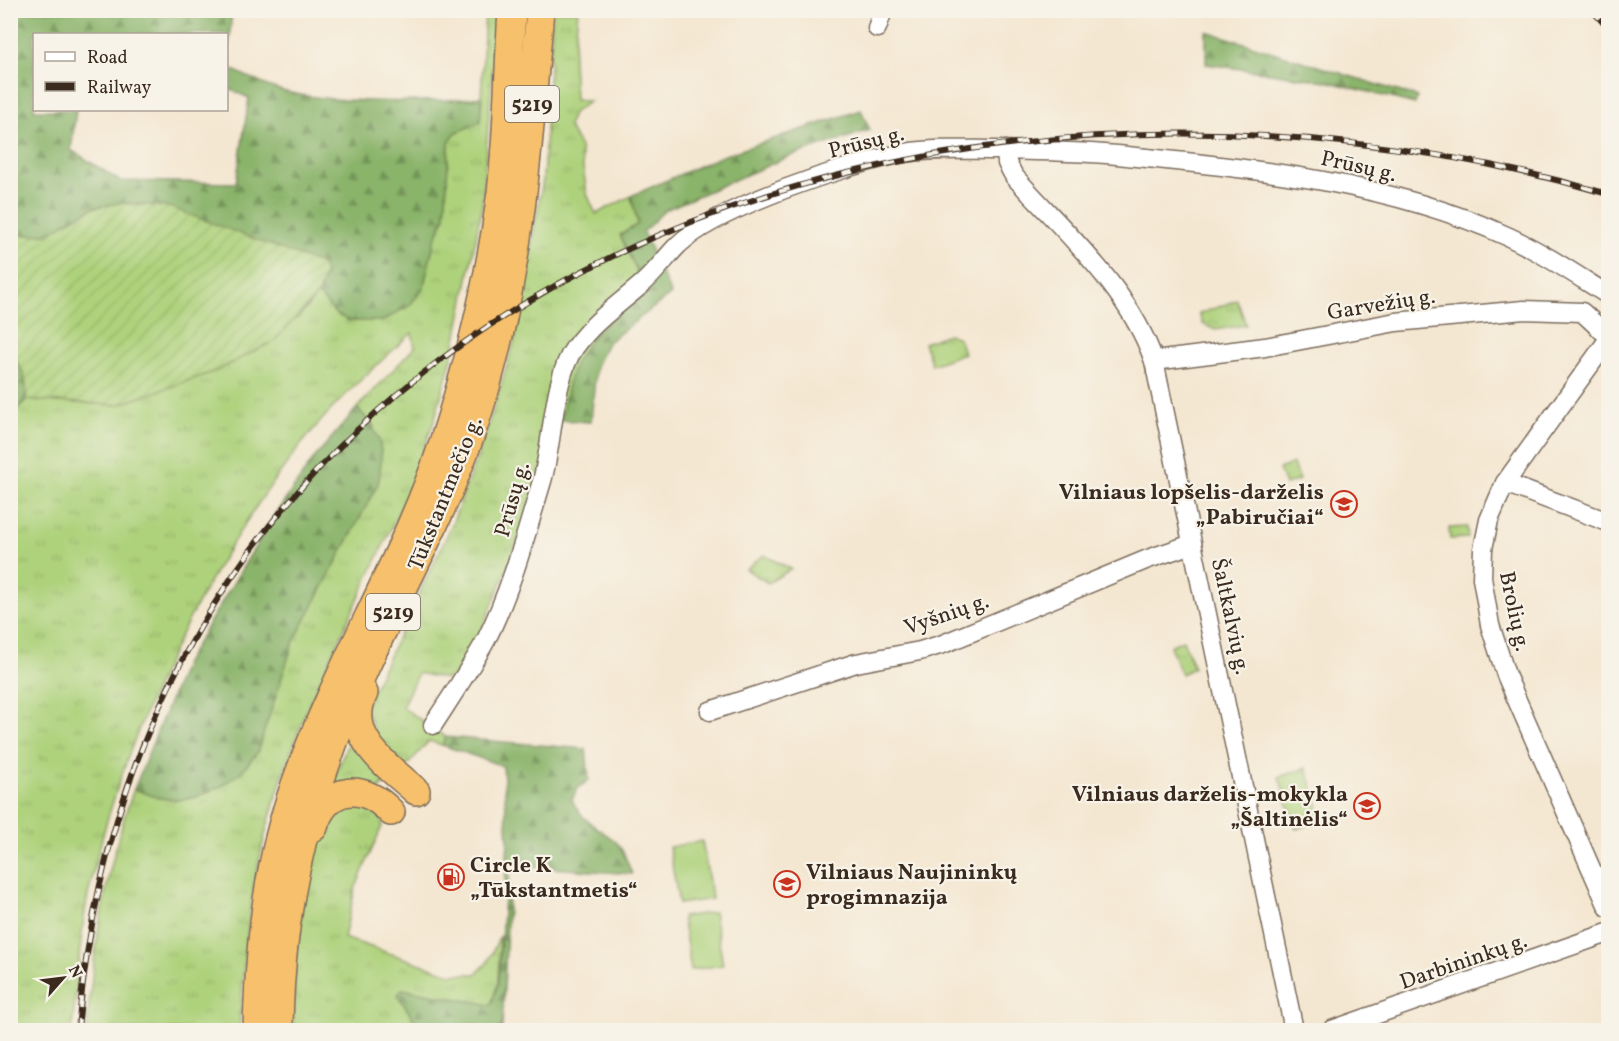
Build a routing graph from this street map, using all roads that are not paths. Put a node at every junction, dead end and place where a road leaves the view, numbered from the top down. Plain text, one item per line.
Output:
1 (512, 10) edge
2 (540, 10) edge
3 (1006, 150) junction
4 (1602, 292) edge
5 (1582, 312) junction
6 (1608, 338) edge
7 (1154, 361) junction
8 (1504, 483) junction
9 (1608, 522) edge
10 (1192, 544) junction
11 (378, 644) junction
12 (710, 711) dead end
13 (433, 725) dead end
14 (416, 791) dead end
15 (392, 812) dead end
16 (291, 893) junction
17 (1608, 907) edge
18 (1608, 933) edge
19 (257, 1030) edge
20 (279, 1030) edge
21 (1294, 1030) edge
22 (1332, 1030) edge

1 - 19 highway, Tūkstantmečio g. / 5219
2 - 11 highway, Tūkstantmečio g. / 5219
3 - 4 street, Prūsų g.
3 - 7 street, Šaltkalvių g.
3 - 13 street, Prūsų g.
4 - 5 street
5 - 6 street
5 - 7 street, Garvežių g.
6 - 8 street, Brolių g.
7 - 10 street, Šaltkalvių g.
8 - 9 street
8 - 17 street, Brolių g.
10 - 12 street, Vyšnių g.
10 - 21 street, Šaltkalvių g.
11 - 14 highway
11 - 16 highway, Tūkstantmečio g. / 5219
15 - 16 highway
16 - 20 highway, Tūkstantmečio g. / 5219
18 - 22 street, Darbininkų g.

